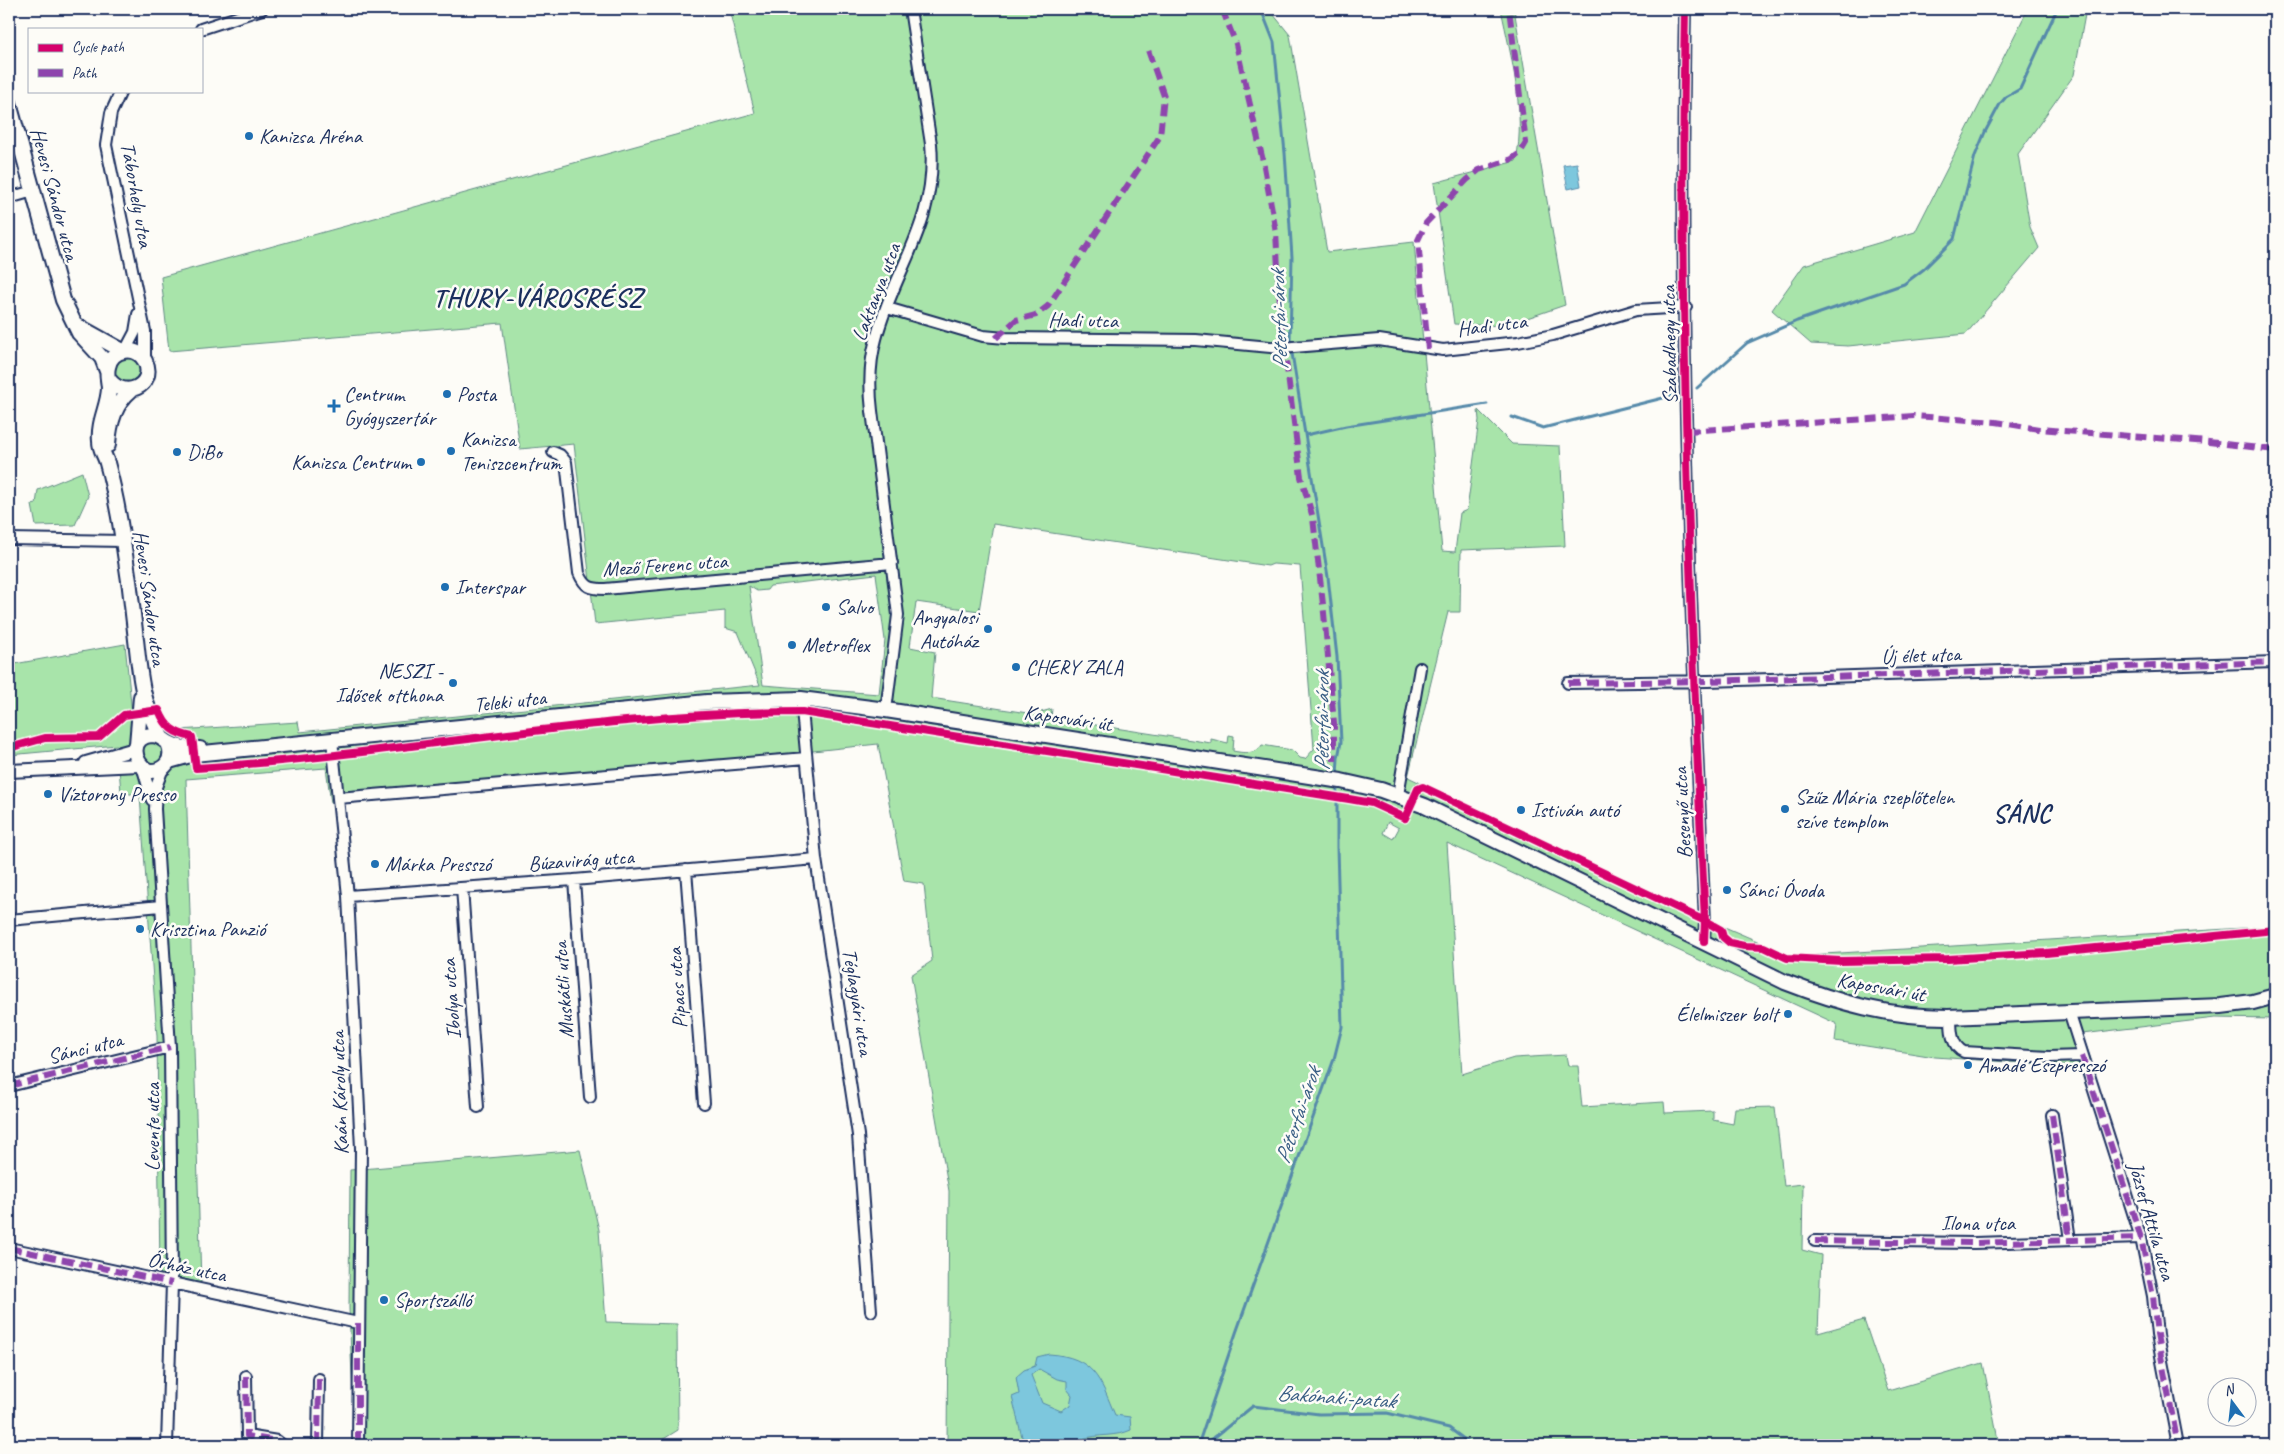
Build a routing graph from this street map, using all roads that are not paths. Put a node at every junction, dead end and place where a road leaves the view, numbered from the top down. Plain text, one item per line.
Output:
1 (262, 9) edge
2 (910, 9) edge
3 (1685, 9) edge
4 (202, 29) edge
5 (121, 92) edge
6 (9, 103) edge
7 (33, 191) junction
8 (9, 198) edge
9 (1686, 307) junction
10 (139, 308) junction
11 (887, 308) junction
12 (73, 324) junction
13 (124, 351) junction
14 (144, 361) junction
15 (108, 374) junction
16 (130, 390) junction
17 (553, 452) dead end
18 (106, 461) junction
19 (9, 539) edge
20 (123, 541) junction
21 (892, 563) junction
22 (2275, 662) edge
23 (1420, 668) dead end
24 (1693, 682) junction
25 (1568, 683) dead end
26 (141, 691) junction
27 (801, 699) junction
28 (886, 710) junction
29 (164, 740) junction
30 (332, 740) junction
31 (136, 746) junction
32 (223, 751) junction
33 (806, 758) junction
34 (166, 765) junction
35 (79, 766) junction
36 (141, 767) junction
37 (9, 770) edge
38 (1398, 796) junction
39 (338, 798) junction
40 (155, 808) junction
41 (816, 859) junction
42 (686, 870) junction
43 (574, 880) junction
44 (462, 888) junction
45 (348, 896) junction
46 (161, 906) junction
47 (9, 920) edge
48 (1704, 942) junction
49 (2275, 996) edge
50 (2069, 1012) junction
51 (1951, 1016) junction
52 (170, 1047) junction
53 (2082, 1056) junction
54 (9, 1086) edge
55 (590, 1097) dead end
56 (704, 1104) dead end
57 (478, 1107) dead end
58 (2052, 1115) dead end
59 (2141, 1238) junction
60 (2070, 1240) junction
61 (1815, 1241) dead end
62 (9, 1248) edge
63 (172, 1283) junction
64 (871, 1311) dead end
65 (358, 1323) junction
66 (246, 1376) dead end
67 (318, 1379) dead end
68 (167, 1445) edge
69 (282, 1445) edge
70 (318, 1445) edge
71 (358, 1445) edge
72 (2178, 1445) edge

1 - 4 street
2 - 11 street, Laktanya utca
3 - 9 street, Szabadhegy utca
5 - 10 street, Táborhely utca
6 - 7 main road, Hevesi Sándor utca
7 - 8 street
7 - 12 main road, Hevesi Sándor utca
9 - 11 street, Hadi utca
9 - 24 street, Szabadhegy utca
10 - 13 street, Táborhely utca
10 - 14 street, Táborhely utca
11 - 21 street, Laktanya utca
12 - 13 main road
12 - 15 main road, Hevesi Sándor utca
13 - 14 main road
13 - 15 main road
14 - 16 main road
15 - 16 main road
15 - 18 main road, Hevesi Sándor utca
16 - 18 main road, Hevesi Sándor utca
17 - 21 street, Mező Ferenc utca
18 - 20 main road, Hevesi Sándor utca
19 - 20 street
20 - 26 main road, Hevesi Sándor utca
21 - 28 street, Laktanya utca
22 - 24 street, Új élet utca
23 - 38 street
24 - 25 street, Új élet utca
24 - 48 street, Besenyő utca
26 - 29 main road, Hevesi Sándor utca
26 - 31 main road
27 - 28 main road, Kaposvári út
27 - 30 main road, Teleki utca
27 - 33 street, Téglagyári utca
28 - 38 main road, Kaposvári út
29 - 31 main road
29 - 32 main road, Teleki utca
29 - 34 main road
30 - 32 main road, Teleki utca
30 - 39 street, Kaán Károly utca
31 - 35 street
31 - 36 main road
32 - 34 main road, Teleki utca
33 - 39 street
33 - 41 street, Téglagyári utca
34 - 36 main road
34 - 40 street, Levente utca
35 - 36 street
35 - 37 street
36 - 40 street, Levente utca
38 - 48 main road, Kaposvári út
39 - 45 street, Kaán Károly utca
40 - 46 street, Levente utca
41 - 42 street, Búzavirág utca
41 - 64 street, Téglagyári utca
42 - 43 street, Búzavirág utca
42 - 56 street, Pipacs utca
43 - 44 street, Búzavirág utca
43 - 55 street, Muskátli utca
44 - 45 street, Búzavirág utca
44 - 57 street, Ibolya utca
45 - 65 street, Kaán Károly utca
46 - 47 street
46 - 52 street, Levente utca
48 - 51 main road, Kaposvári út
49 - 50 main road, Kaposvári út
50 - 51 main road, Kaposvári út
50 - 53 street, József Attila utca
51 - 53 street, Kaposvári út
52 - 54 street, Sánci utca
52 - 63 street, Levente utca
53 - 59 street, József Attila utca
58 - 60 street
59 - 60 street, Ilona utca
59 - 72 street, József Attila utca
60 - 61 street, Ilona utca
62 - 63 street, Őrház utca
63 - 65 street, Őrház utca
63 - 68 street, Levente utca
65 - 71 street, Kaán Károly utca
66 - 69 street
67 - 70 street

